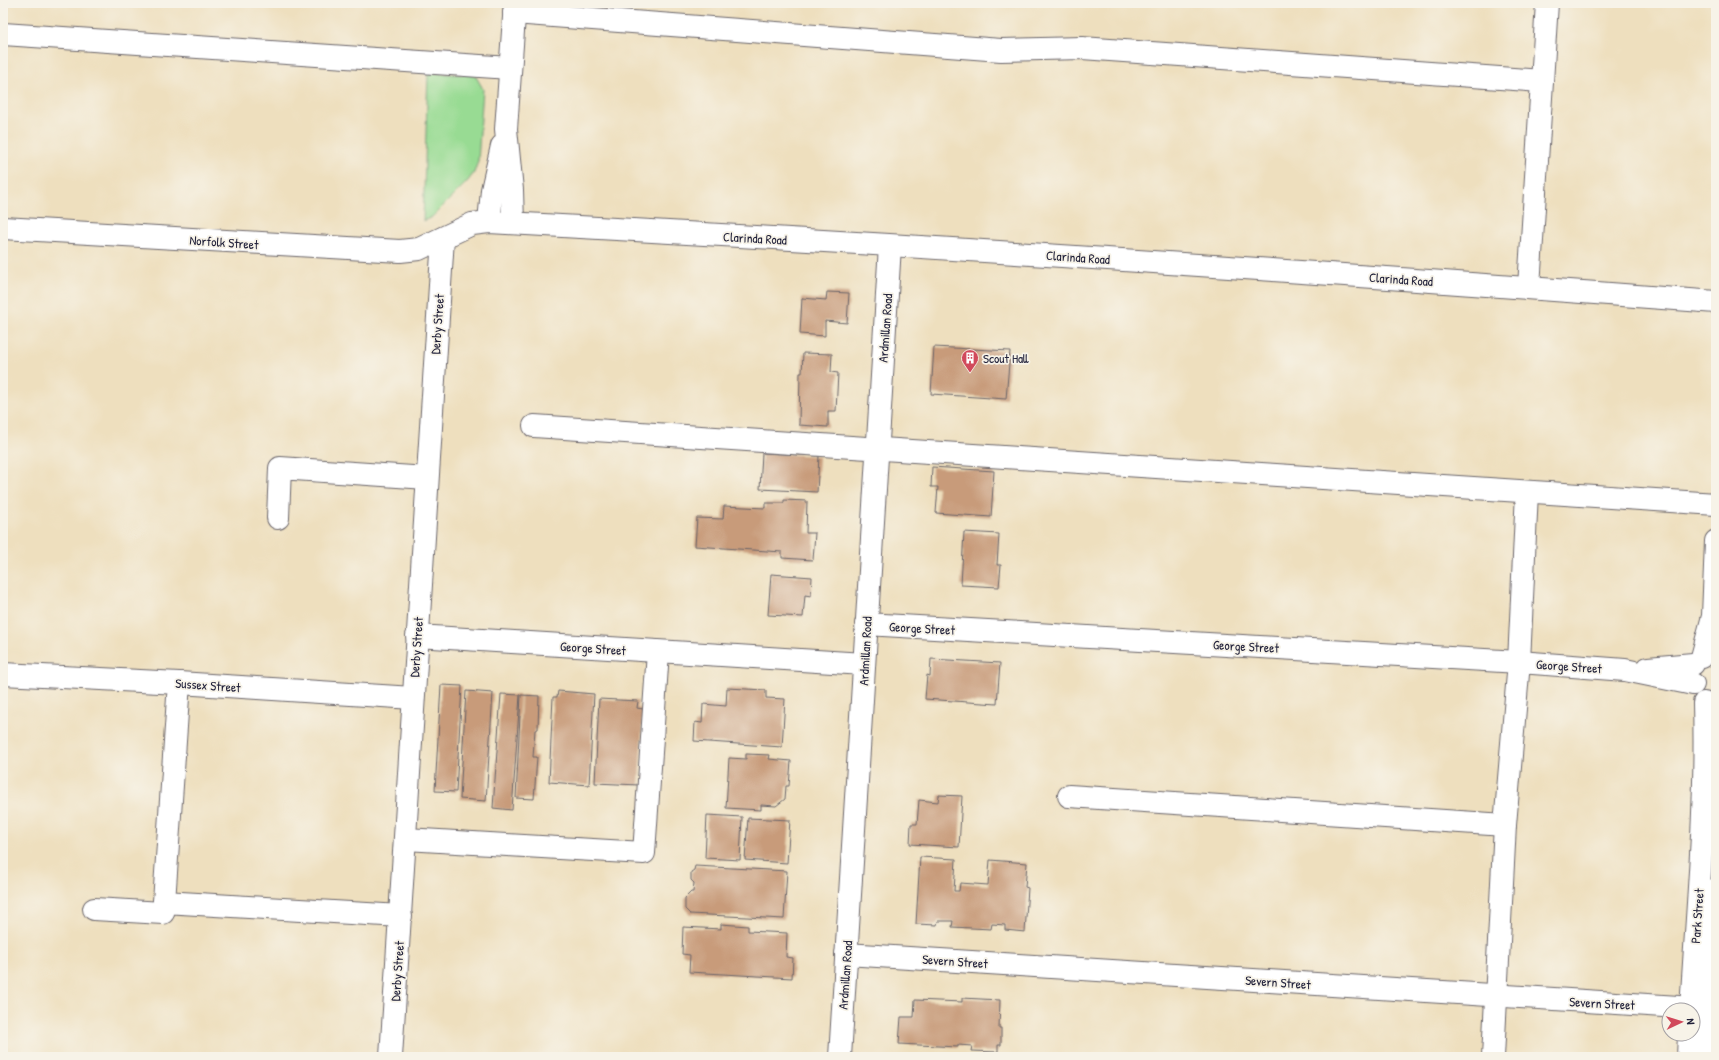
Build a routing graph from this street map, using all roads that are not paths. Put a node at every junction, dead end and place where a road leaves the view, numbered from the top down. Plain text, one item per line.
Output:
1 (1547, 3) edge
2 (515, 8) edge
3 (3, 34) edge
4 (510, 68) junction
5 (1542, 80) junction
6 (506, 129) junction
7 (489, 222) junction
8 (513, 223) junction
9 (3, 228) edge
10 (443, 238) junction
11 (890, 246) junction
12 (1529, 287) junction
13 (1716, 302) edge
14 (534, 426) dead end
15 (877, 449) junction
16 (427, 478) junction
17 (1527, 492) junction
18 (1716, 504) edge
19 (278, 518) dead end
20 (1716, 541) edge
21 (866, 624) junction
22 (417, 636) junction
23 (658, 652) junction
24 (1519, 662) junction
25 (864, 664) junction
26 (1701, 666) edge
27 (3, 674) edge
28 (179, 683) junction
29 (413, 698) junction
30 (1710, 708) edge
31 (1069, 796) dead end
32 (1505, 825) junction
33 (406, 839) junction
34 (1716, 889) edge
35 (164, 902) junction
36 (94, 909) dead end
37 (401, 916) junction
38 (1709, 924) edge
39 (846, 954) junction
40 (1497, 996) junction
41 (1698, 1002) edge
42 (1661, 1007) edge
43 (1701, 1026) edge
44 (1689, 1042) edge
45 (390, 1057) edge
46 (840, 1057) edge
47 (1493, 1057) edge
48 (1688, 1057) edge
49 (1708, 1057) edge

1 - 5 street
2 - 4 street
2 - 5 street
3 - 4 street
4 - 6 street
5 - 12 street
6 - 7 street
6 - 8 street
7 - 8 street, Clarinda Road
7 - 10 street, Clarinda Road
8 - 11 street, Clarinda Road
9 - 10 street, Norfolk Street
10 - 16 street, Derby Street
11 - 12 street, Clarinda Road
11 - 15 street, Ardmillan Road
12 - 13 street, Clarinda Road
14 - 15 street
15 - 17 street
15 - 21 street, Ardmillan Road
16 - 19 street
16 - 22 street, Derby Street
17 - 18 street
17 - 24 street
20 - 26 street
21 - 24 street, George Street
21 - 25 street, Ardmillan Road
22 - 23 street, George Street
22 - 29 street, Derby Street
23 - 25 street, George Street
23 - 33 street
24 - 26 street, George Street
24 - 32 street
25 - 39 street, Ardmillan Road
26 - 30 street
27 - 28 street, Sussex Street
28 - 29 street, Sussex Street
28 - 35 street
29 - 33 street, Derby Street
30 - 38 street, Park Street
31 - 32 street
32 - 40 street
33 - 37 street, Derby Street
34 - 38 street, Park Street
35 - 36 street
35 - 37 street
37 - 45 street, Derby Street
38 - 41 street, Park Street
39 - 40 street, Severn Street
39 - 46 street, Ardmillan Road
40 - 42 street, Severn Street
40 - 47 street
43 - 49 street, Park Street
44 - 48 street

